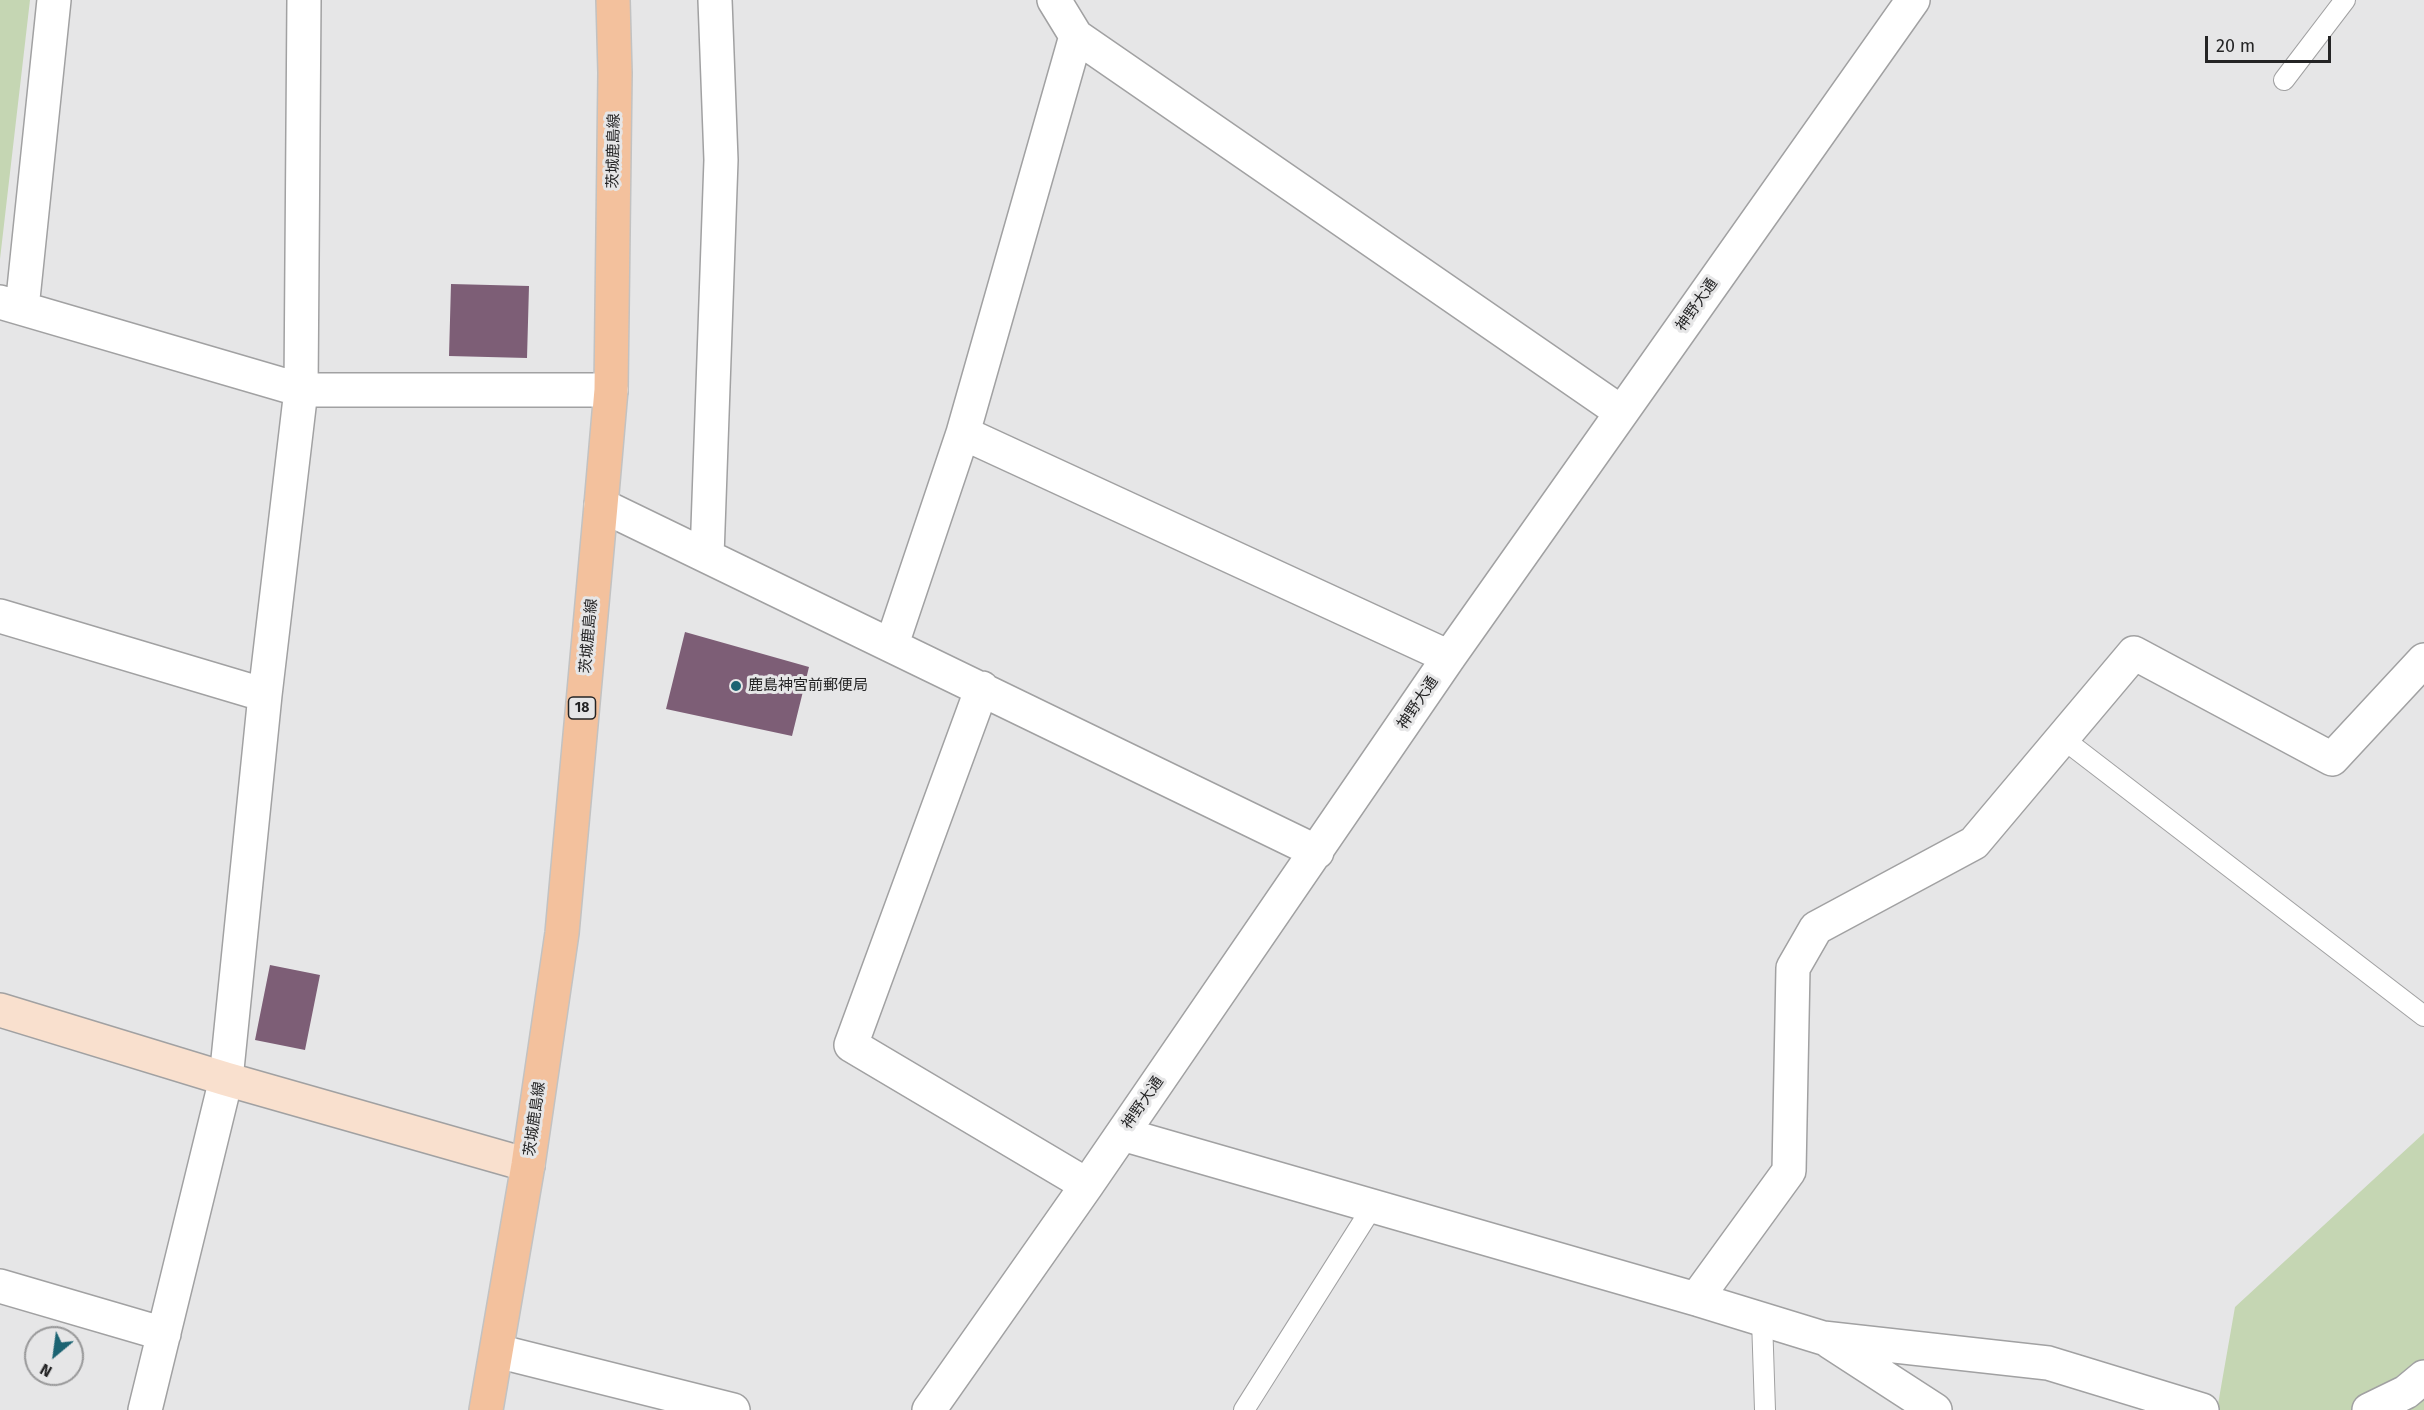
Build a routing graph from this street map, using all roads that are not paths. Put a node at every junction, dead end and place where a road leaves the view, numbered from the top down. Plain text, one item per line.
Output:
1 (54, 0) edge
2 (304, 0) edge
3 (613, 0) edge
4 (715, 0) edge
5 (1054, 0) edge
6 (1913, 0) edge
7 (2345, 0) edge
8 (1076, 36) junction
9 (2284, 80) dead end
10 (11, 305) edge
11 (301, 390) junction
12 (611, 390) junction
13 (1621, 412) junction
14 (963, 433) junction
15 (601, 505) junction
16 (707, 556) junction
17 (0, 616) edge
18 (892, 644) junction
19 (1449, 657) junction
20 (2424, 660) edge
21 (982, 688) junction
22 (265, 695) junction
23 (2062, 738) junction
24 (1317, 852) junction
25 (0, 1010) edge
26 (2424, 1016) edge
27 (226, 1079) junction
28 (1122, 1134) junction
29 (528, 1165) junction
30 (1087, 1185) junction
31 (1373, 1206) junction
32 (0, 1286) edge
33 (1696, 1299) junction
34 (1762, 1319) junction
35 (164, 1334) junction
36 (1823, 1338) junction
37 (497, 1351) junction
38 (2424, 1377) edge
39 (145, 1410) edge
40 (486, 1410) edge
41 (733, 1410) edge
42 (929, 1410) edge
43 (1244, 1410) edge
44 (1765, 1410) edge
45 (1935, 1410) edge
46 (2202, 1410) edge
47 (2369, 1410) edge

1 - 10 street
2 - 11 street
3 - 12 main road, 茨城鹿島線 / 18
4 - 16 street
5 - 8 street
6 - 13 street, 神野大通
7 - 9 lane
8 - 13 street
8 - 14 street
10 - 11 street
11 - 12 street
11 - 22 street
12 - 15 main road, 茨城鹿島線 / 18
13 - 19 street, 神野大通
14 - 18 street
14 - 19 street
15 - 16 street
15 - 29 main road, 茨城鹿島線 / 18
16 - 18 street
17 - 22 street
18 - 21 street
19 - 24 street, 神野大通
20 - 23 street
21 - 24 street
21 - 30 street
22 - 27 street
23 - 26 lane
23 - 33 street
24 - 28 street, 神野大通
25 - 27 street
27 - 29 street
27 - 35 street
28 - 30 street, 神野大通
28 - 31 street
29 - 37 main road, 茨城鹿島線 / 18
30 - 42 street, 神野大通
31 - 33 street
31 - 43 lane
32 - 35 street
33 - 34 street
34 - 36 street
34 - 44 lane
35 - 39 street
36 - 45 street
36 - 46 street
37 - 40 main road, 茨城鹿島線 / 18
37 - 41 street
38 - 47 street

